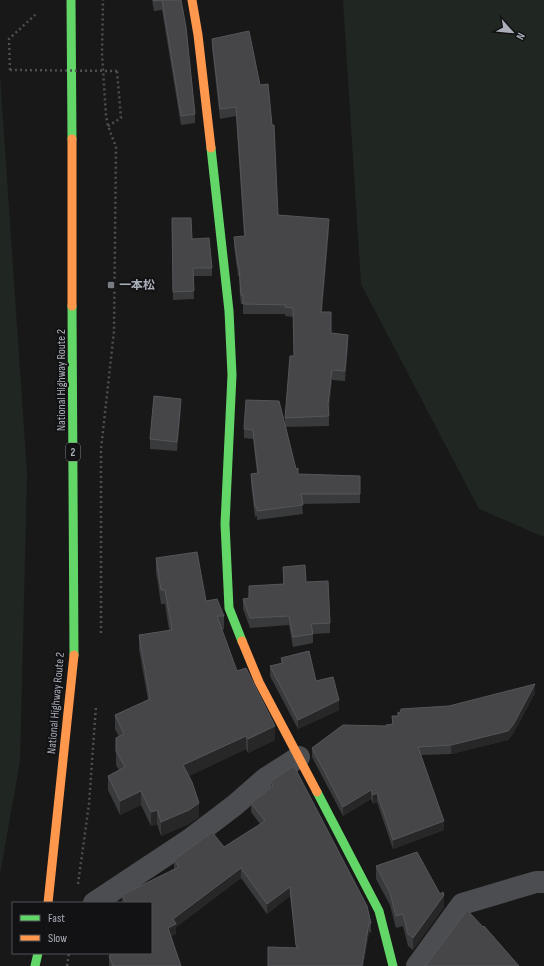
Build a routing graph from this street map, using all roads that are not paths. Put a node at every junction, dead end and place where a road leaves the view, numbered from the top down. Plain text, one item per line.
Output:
1 (72, 0) edge
2 (192, 0) edge
3 (299, 757) junction
4 (544, 882) edge
5 (48, 902) edge
6 (96, 902) edge
7 (38, 954) edge
8 (35, 966) edge
9 (393, 966) edge
10 (417, 966) edge

1 - 5 main road, National Highway Route 2 / 2
2 - 3 main road
3 - 6 street
3 - 9 main road
4 - 10 street
7 - 8 main road

